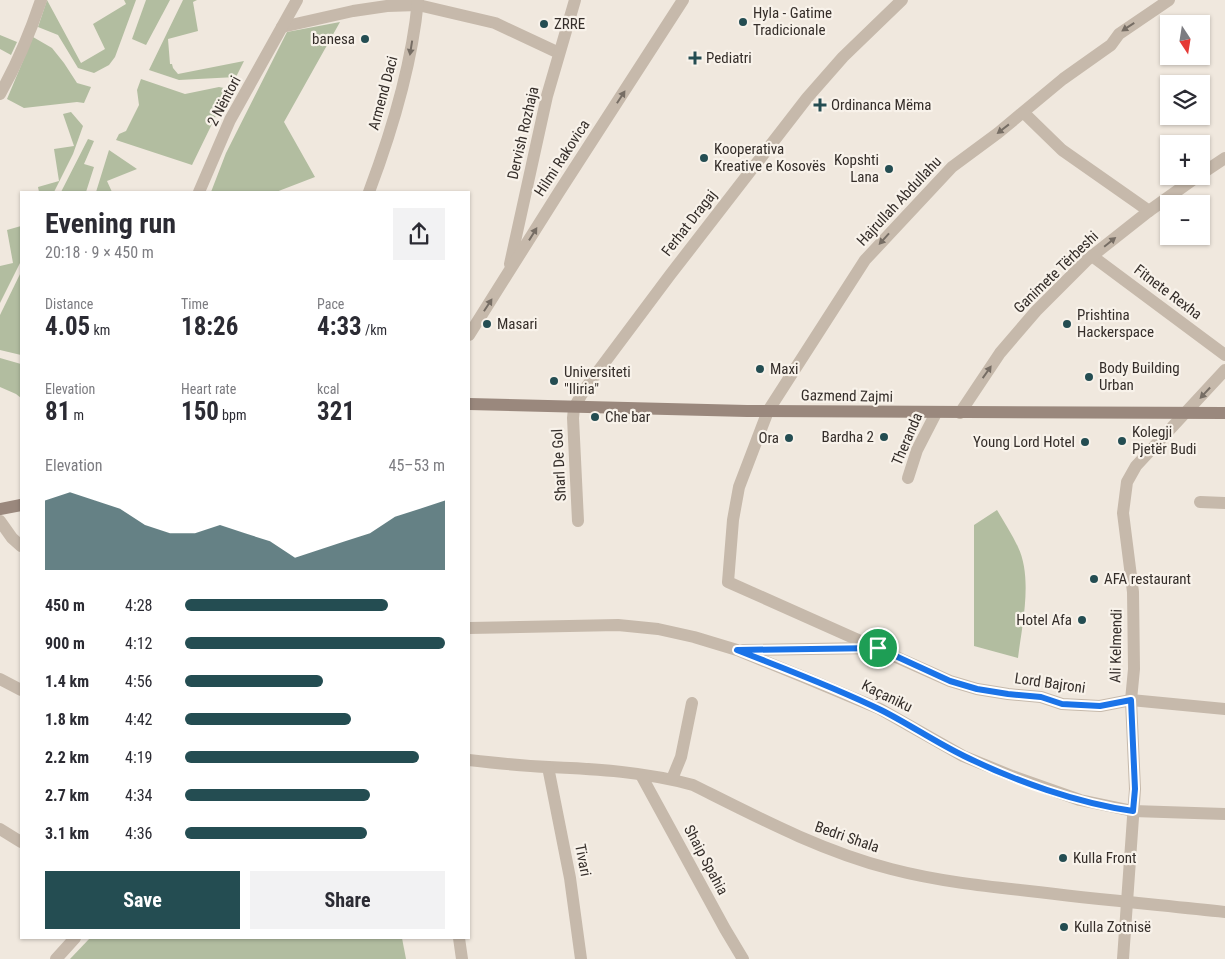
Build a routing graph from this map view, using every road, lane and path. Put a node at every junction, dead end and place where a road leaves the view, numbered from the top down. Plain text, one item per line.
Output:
1 (41, 0) edge
2 (297, 0) edge
3 (575, 0) edge
4 (683, 0) edge
5 (902, 0) edge
6 (1169, 0) edge
7 (418, 2) edge
8 (282, 27) junction
9 (559, 53) junction
10 (0, 94) edge
11 (1024, 113) junction
12 (1225, 158) edge
13 (1210, 168) edge
14 (1185, 185) edge
15 (199, 191) edge
16 (369, 191) edge
17 (1149, 211) junction
18 (1092, 256) junction
19 (507, 275) junction
20 (470, 333) edge
21 (1225, 355) edge
22 (1225, 370) edge
23 (470, 404) edge
24 (574, 408) junction
25 (768, 411) junction
26 (936, 413) junction
27 (960, 413) junction
28 (1184, 413) junction
29 (1225, 413) edge
30 (908, 478) dead end
31 (1200, 502) dead end
32 (1225, 503) edge
33 (20, 505) edge
34 (0, 509) edge
35 (0, 521) edge
36 (578, 521) dead end
37 (20, 545) edge
38 (470, 628) edge
39 (878, 648) junction
40 (737, 650) junction
41 (0, 679) edge
42 (20, 689) edge
43 (1131, 700) junction
44 (692, 703) dead end
45 (1225, 709) edge
46 (470, 760) edge
47 (548, 767) junction
48 (641, 775) junction
49 (672, 780) junction
50 (1133, 811) junction
51 (1225, 814) edge
52 (0, 828) edge
53 (20, 841) edge
54 (1127, 903) junction
55 (1225, 912) edge
56 (70, 939) edge
57 (459, 939) edge
58 (56, 959) edge
59 (462, 959) edge
60 (581, 959) edge
61 (743, 959) edge
62 (1123, 959) edge

1 - 10 street
2 - 8 street, 2 Nëntori
3 - 9 street, Dervish Rozhaja
19 -> 4 street, Hilmi Rakovica
5 - 24 street, Ferhat Dragaj
6 -> 11 street, Hajrullah Abdullahu
7 - 8 street
7 - 9 street
7 -> 16 street, Armend Daci
8 - 15 street, 2 Nëntori
9 - 19 street, Dervish Rozhaja
11 - 17 street
11 -> 25 street, Hajrullah Abdullahu
12 - 13 street
14 - 17 street, Ganimete Tërbeshi
18 -> 17 street, Ganimete Tërbeshi
18 - 21 street, Fitnete Rexha
27 -> 18 street, Ganimete Tërbeshi
20 -> 19 street, Hilmi Rakovica
22 -> 28 street, Ali Kelmendi
23 - 24 street, Gazmend Zajmi
24 - 25 street, Gazmend Zajmi
24 - 36 street, Sharl De Gol
25 - 26 street, Gazmend Zajmi
25 - 39 street, Lord Bajroni
26 - 27 street, Gazmend Zajmi
26 - 30 street, Theranda
27 - 28 street, Gazmend Zajmi
28 - 29 street, Gazmend Zajmi
28 - 43 street, Ali Kelmendi
31 - 32 street
33 - 34 street
35 - 37 street
38 - 40 street, Kaçaniku
39 - 40 street, Lord Bajroni
39 - 43 street, Lord Bajroni
40 - 50 street, Kaçaniku
41 - 42 street
43 - 45 street, Lord Bajroni
43 - 50 street, Ali Kelmendi
44 - 49 street
46 - 47 street, Bedri Shala
47 - 48 street, Bedri Shala
47 - 60 street, Tivari
48 - 49 street, Bedri Shala
48 - 61 street, Shaip Spahia
49 - 54 street, Bedri Shala
50 - 51 street, Kaçaniku
50 - 54 street, Ali Kelmendi
52 - 53 street
54 - 55 street, Bedri Shala
54 - 62 street, Ali Kelmendi
56 - 58 street
57 - 59 street

